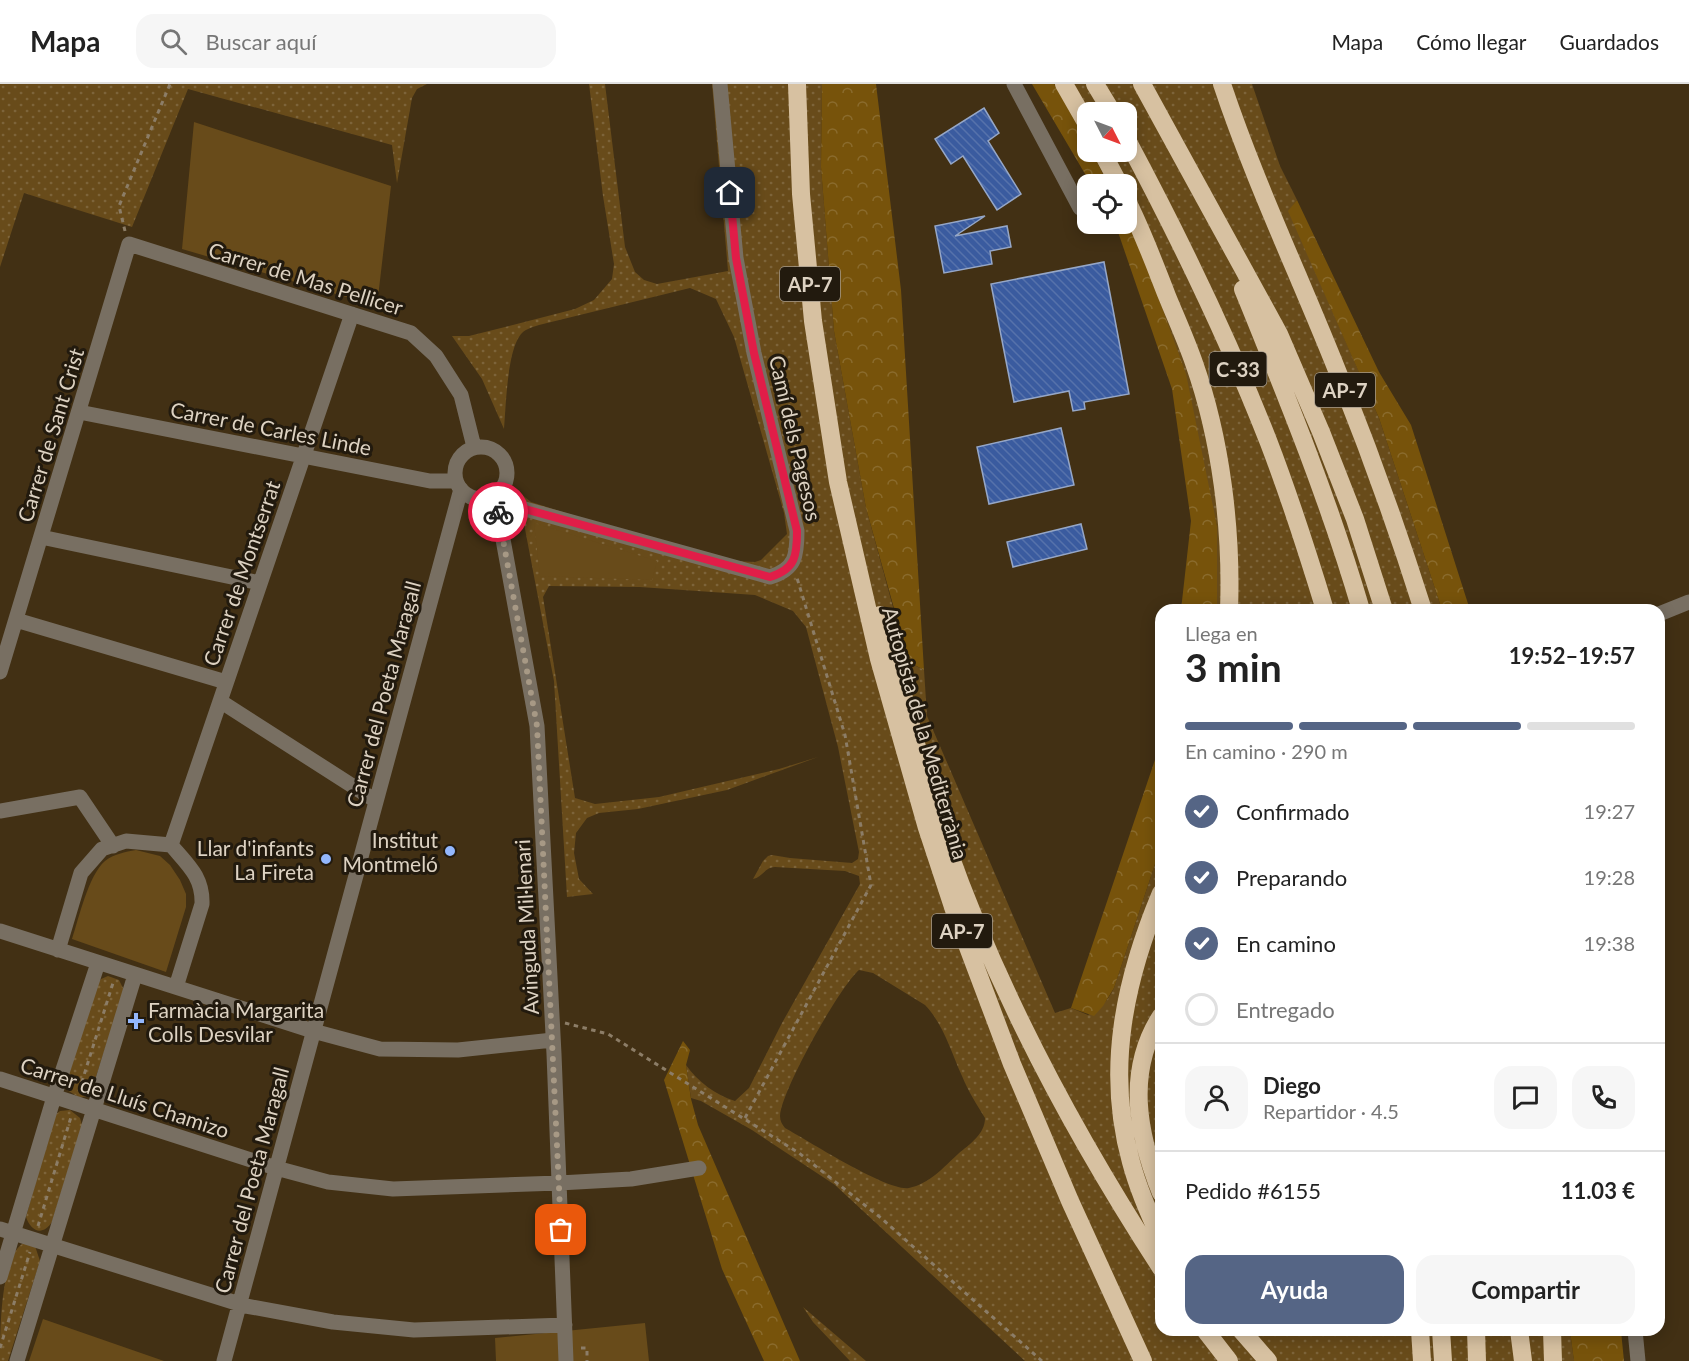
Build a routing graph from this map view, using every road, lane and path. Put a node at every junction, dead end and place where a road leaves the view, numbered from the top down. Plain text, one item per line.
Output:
1 (170, 84) edge
2 (720, 84) edge
3 (797, 84) edge
4 (1014, 84) edge
5 (1064, 84) edge
6 (1095, 84) edge
7 (1142, 84) edge
8 (1222, 84) edge
9 (1106, 102) edge
10 (1077, 107) edge
11 (1137, 159) edge
12 (1077, 202) edge
13 (1213, 215) junction
14 (1137, 219) edge
15 (129, 244) junction
16 (352, 314) junction
17 (78, 412) junction
18 (474, 447) junction
19 (303, 456) junction
20 (838, 482) junction
21 (458, 485) junction
22 (494, 498) junction
23 (41, 537) junction
24 (791, 565) junction
25 (260, 583) junction
26 (1689, 602) edge
27 (1229, 604) edge
28 (1323, 604) edge
29 (1359, 604) edge
30 (1382, 604) edge
31 (1420, 604) edge
32 (1665, 612) edge
33 (16, 620) junction
34 (0, 672) edge
35 (226, 682) junction
36 (220, 701) junction
37 (376, 801) junction
38 (0, 811) edge
39 (171, 845) junction
40 (113, 846) junction
41 (1155, 909) edge
42 (0, 931) edge
43 (58, 950) junction
44 (98, 963) junction
45 (117, 969) junction
46 (135, 975) junction
47 (176, 987) junction
48 (552, 1020) junction
49 (1155, 1028) edge
50 (313, 1031) junction
51 (553, 1040) junction
52 (0, 1079) edge
53 (54, 1097) junction
54 (76, 1103) junction
55 (95, 1110) junction
56 (745, 1118) junction
57 (276, 1168) junction
58 (699, 1168) dead end
59 (1155, 1177) edge
60 (559, 1184) junction
61 (1155, 1226) edge
62 (7, 1231) edge
63 (34, 1239) junction
64 (53, 1245) junction
65 (1155, 1259) edge
66 (0, 1277) edge
67 (240, 1303) junction
68 (565, 1325) junction
69 (1210, 1336) edge
70 (1223, 1336) edge
71 (1246, 1336) edge
72 (1420, 1336) edge
73 (1441, 1336) edge
74 (1476, 1336) edge
75 (1520, 1336) edge
76 (1552, 1336) edge
77 (1636, 1336) edge
78 (0, 1348) edge
79 (1553, 1356) edge
80 (17, 1361) edge
81 (224, 1361) edge
82 (566, 1361) edge
83 (1042, 1361) edge
84 (1143, 1361) edge
85 (1229, 1361) edge
86 (1242, 1361) edge
87 (1268, 1361) edge
88 (1422, 1361) edge
89 (1443, 1361) edge
90 (1477, 1361) edge
91 (1523, 1361) edge
92 (1638, 1361) edge

1 - 15 path
2 - 24 street, Camí dels Pagesos
3 - 20 highway, Autopista de la Mediterrània / AP-7
4 - 12 street
5 - 10 highway
6 - 9 highway
7 - 13 highway, C-33
8 - 31 highway, AP-7
11 - 28 highway, C-33
13 - 29 highway, C-33
13 - 30 highway
14 - 27 highway
15 - 16 street, Carrer de Mas Pellicer
15 - 17 street, Carrer de Sant Crist
16 - 18 street, Carrer de Mas Pellicer
16 - 19 street, Carrer de Montserrat
17 - 19 street, Carrer de Carles Linde
17 - 23 street, Carrer de Sant Crist
18 - 21 street
18 - 22 street
19 - 21 street, Carrer de Carles Linde
19 - 25 street, Carrer de Montserrat
20 - 65 highway
20 - 84 highway, Autopista de la Mediterrània / AP-7
21 - 22 street
21 - 37 street, Carrer del Poeta Maragall
22 - 24 street
22 - 48 street, Avinguda Mil·lenari
23 - 25 street
23 - 33 street, Carrer de Sant Crist
24 - 56 path
25 - 35 street, Carrer de Montserrat
26 - 32 street
33 - 34 street, Carrer de Sant Crist
33 - 35 street
35 - 36 street, Carrer de Montserrat
36 - 37 street
36 - 39 street, Carrer de Montserrat
37 - 50 street, Carrer del Poeta Maragall
38 - 40 street
39 - 40 street
39 - 47 street
40 - 43 street
41 - 61 highway
42 - 43 street
43 - 44 street
44 - 45 street
44 - 53 street
45 - 46 street
45 - 54 path
46 - 47 street
46 - 55 street
47 - 50 street
48 - 51 street, Avinguda Mil·lenari
48 - 56 path
49 - 59 highway
50 - 51 street
50 - 57 street, Carrer del Poeta Maragall
51 - 60 street, Avinguda Mil·lenari
52 - 53 street, Carrer de Lluís Chamizo
53 - 54 street, Carrer de Lluís Chamizo
53 - 62 street
54 - 55 street, Carrer de Lluís Chamizo
54 - 63 path
55 - 57 street, Carrer de Lluís Chamizo
55 - 64 street
56 - 83 path
57 - 60 street, Carrer de Lluís Chamizo
57 - 67 street, Carrer del Poeta Maragall
58 - 60 street, Carrer de Lluís Chamizo
60 - 68 street, Avinguda Mil·lenari
62 - 63 street
62 - 66 street
63 - 64 street
63 - 78 path
64 - 67 street
64 - 80 street
67 - 68 street
67 - 81 street, Carrer del Poeta Maragall
68 - 82 street, Avinguda Mil·lenari
69 - 85 highway
70 - 86 highway
71 - 87 highway
72 - 88 highway
73 - 89 highway
74 - 90 highway
75 - 91 highway
76 - 79 highway
77 - 92 street

